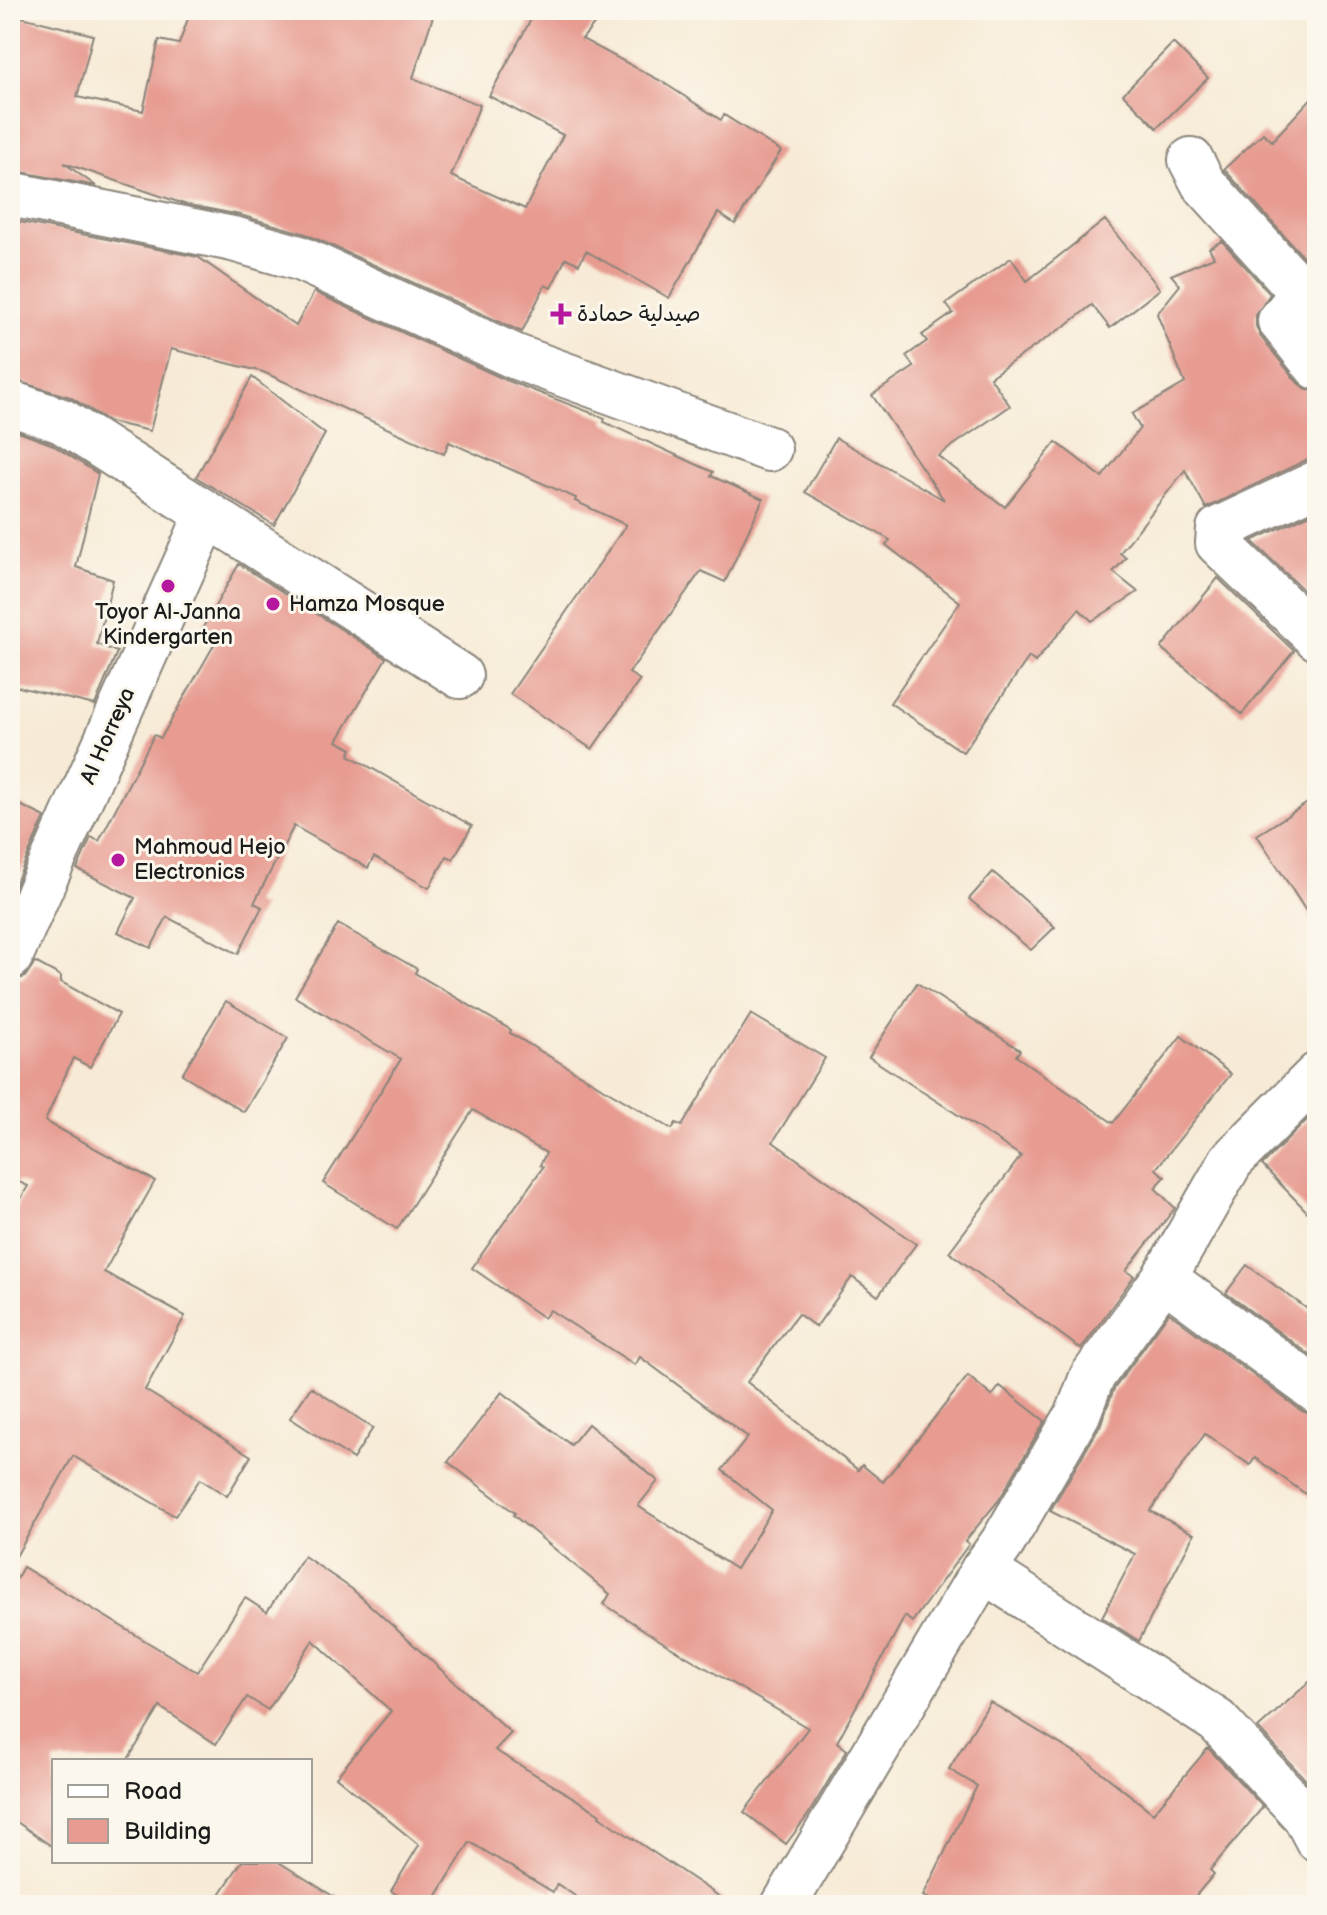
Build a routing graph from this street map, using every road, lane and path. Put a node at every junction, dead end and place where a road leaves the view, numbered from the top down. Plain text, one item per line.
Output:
1 (1191, 160) dead end
2 (10, 194) edge
3 (1317, 367) edge
4 (10, 403) edge
5 (769, 449) dead end
6 (1317, 483) edge
7 (207, 515) junction
8 (1317, 638) edge
9 (460, 676) dead end
10 (10, 957) edge
11 (1317, 1075) edge
12 (1164, 1278) junction
13 (1317, 1391) edge
14 (983, 1570) junction
15 (1317, 1839) edge
16 (784, 1905) edge

1 - 3 street
2 - 5 street
4 - 7 street
6 - 8 street
7 - 9 street
7 - 10 street, Al Horreya
11 - 12 street
12 - 13 street
12 - 14 street
14 - 15 street
14 - 16 street

